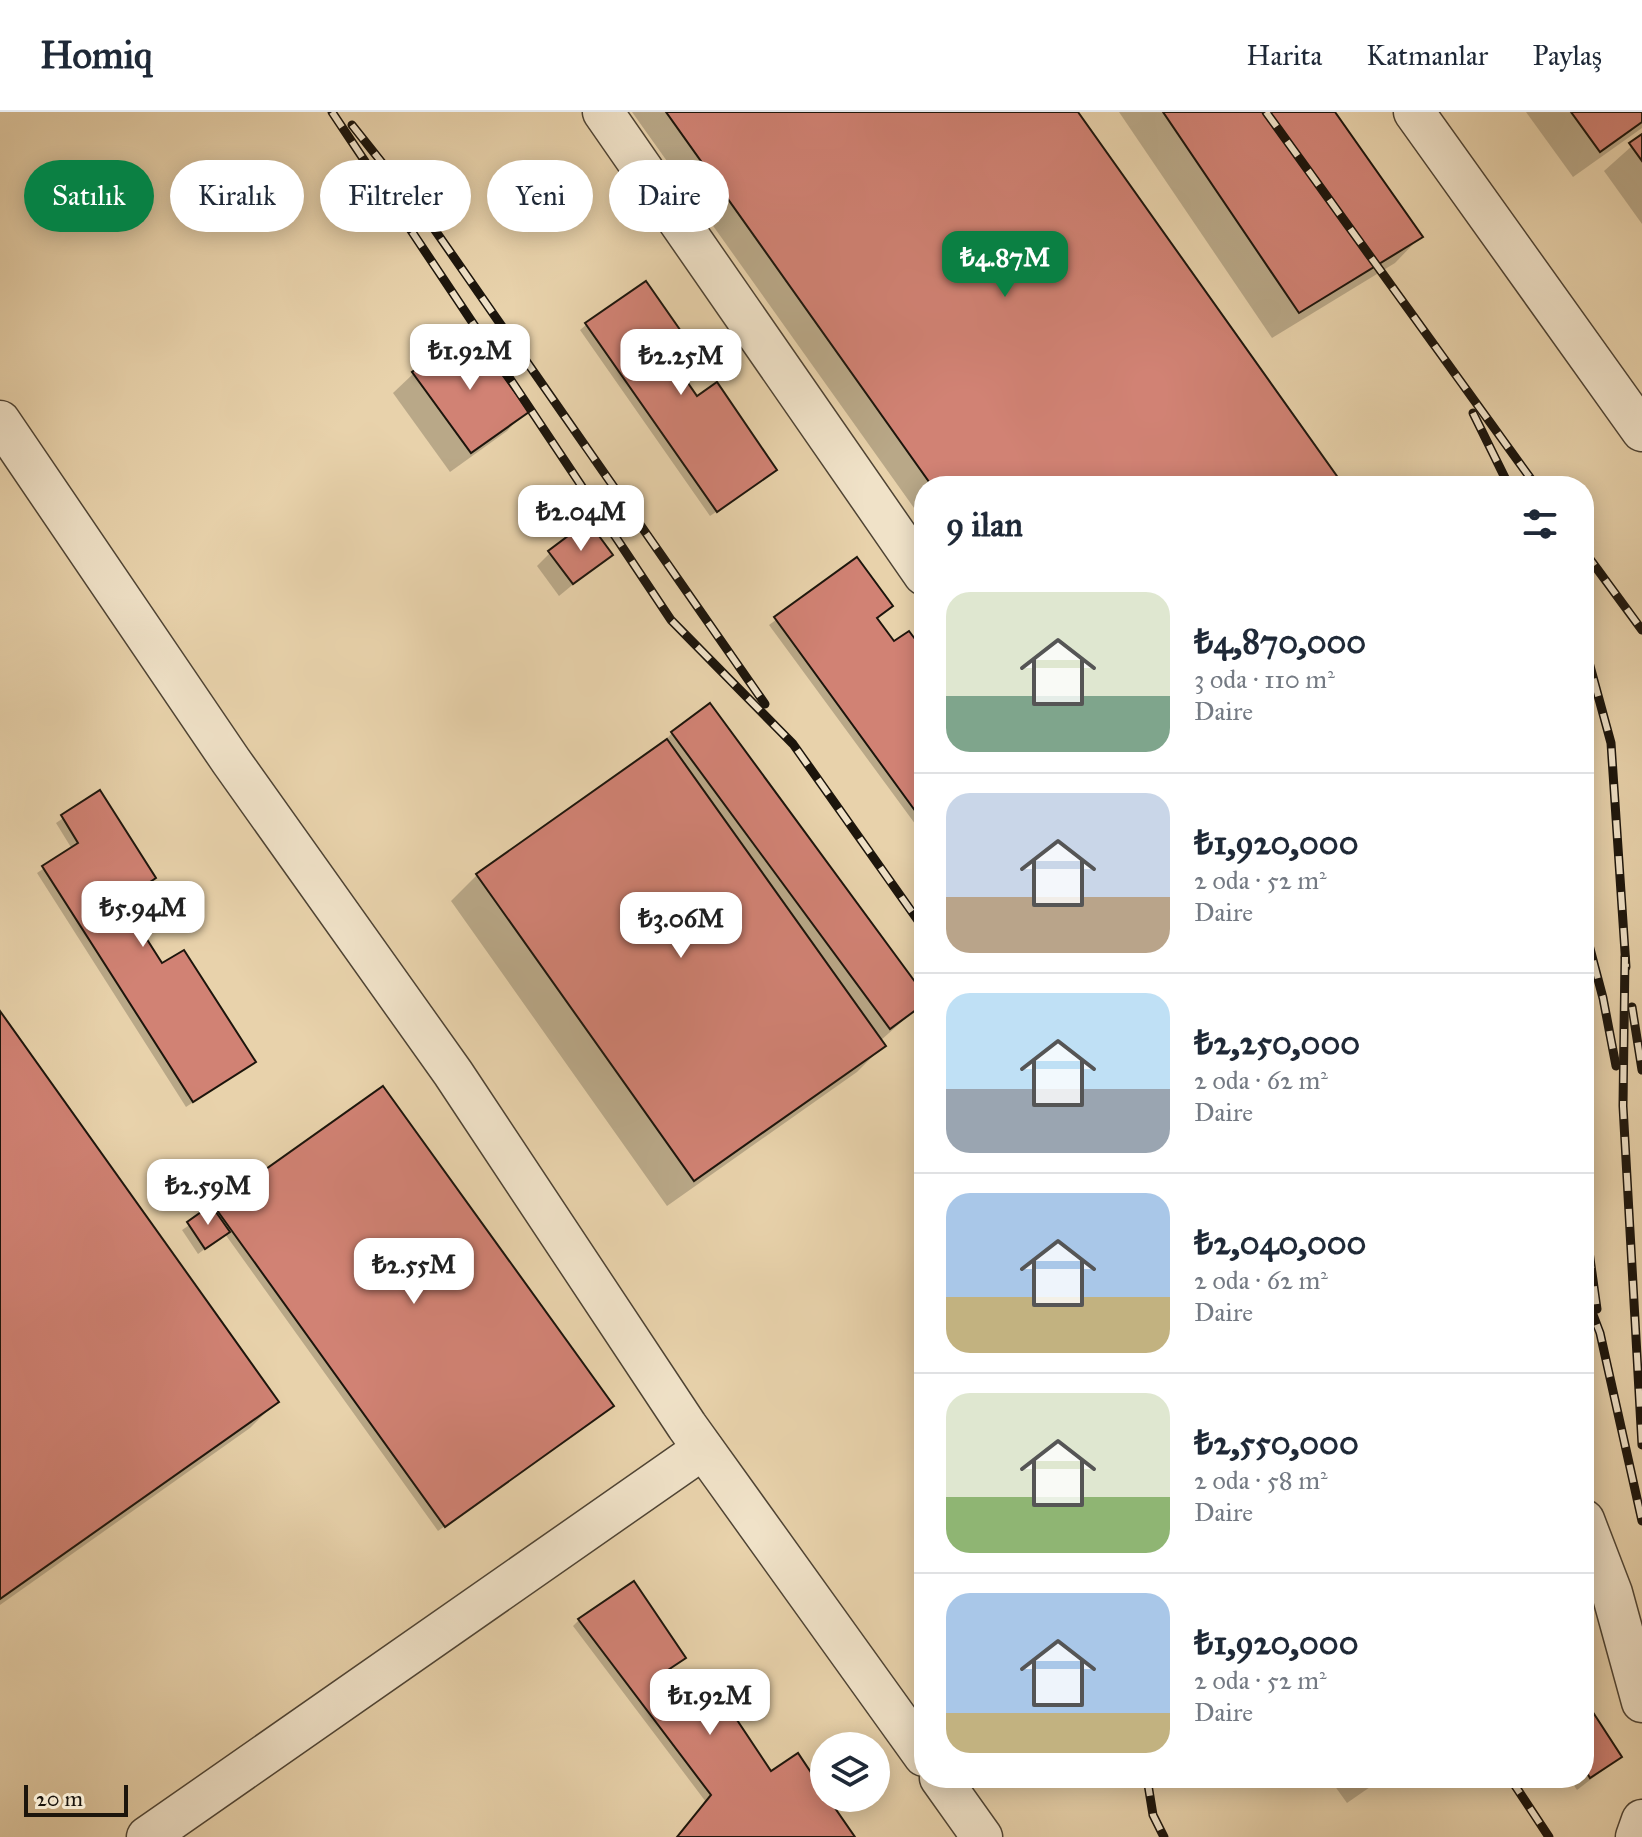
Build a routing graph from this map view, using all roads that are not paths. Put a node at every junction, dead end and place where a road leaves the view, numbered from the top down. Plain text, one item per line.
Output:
1 (603, 112) edge
2 (1414, 112) edge
3 (0, 421) edge
4 (1642, 431) edge
5 (914, 561) edge
6 (703, 1449) junction
7 (1594, 1546) edge
8 (1642, 1702) edge
9 (914, 1742) edge
10 (947, 1788) edge
11 (1642, 1820) edge
12 (147, 1837) edge
13 (982, 1837) edge
14 (1636, 1837) edge

1 - 5 lane
2 - 4 lane
3 - 6 lane
6 - 9 lane
6 - 12 lane
7 - 8 lane
10 - 13 lane
11 - 14 lane

